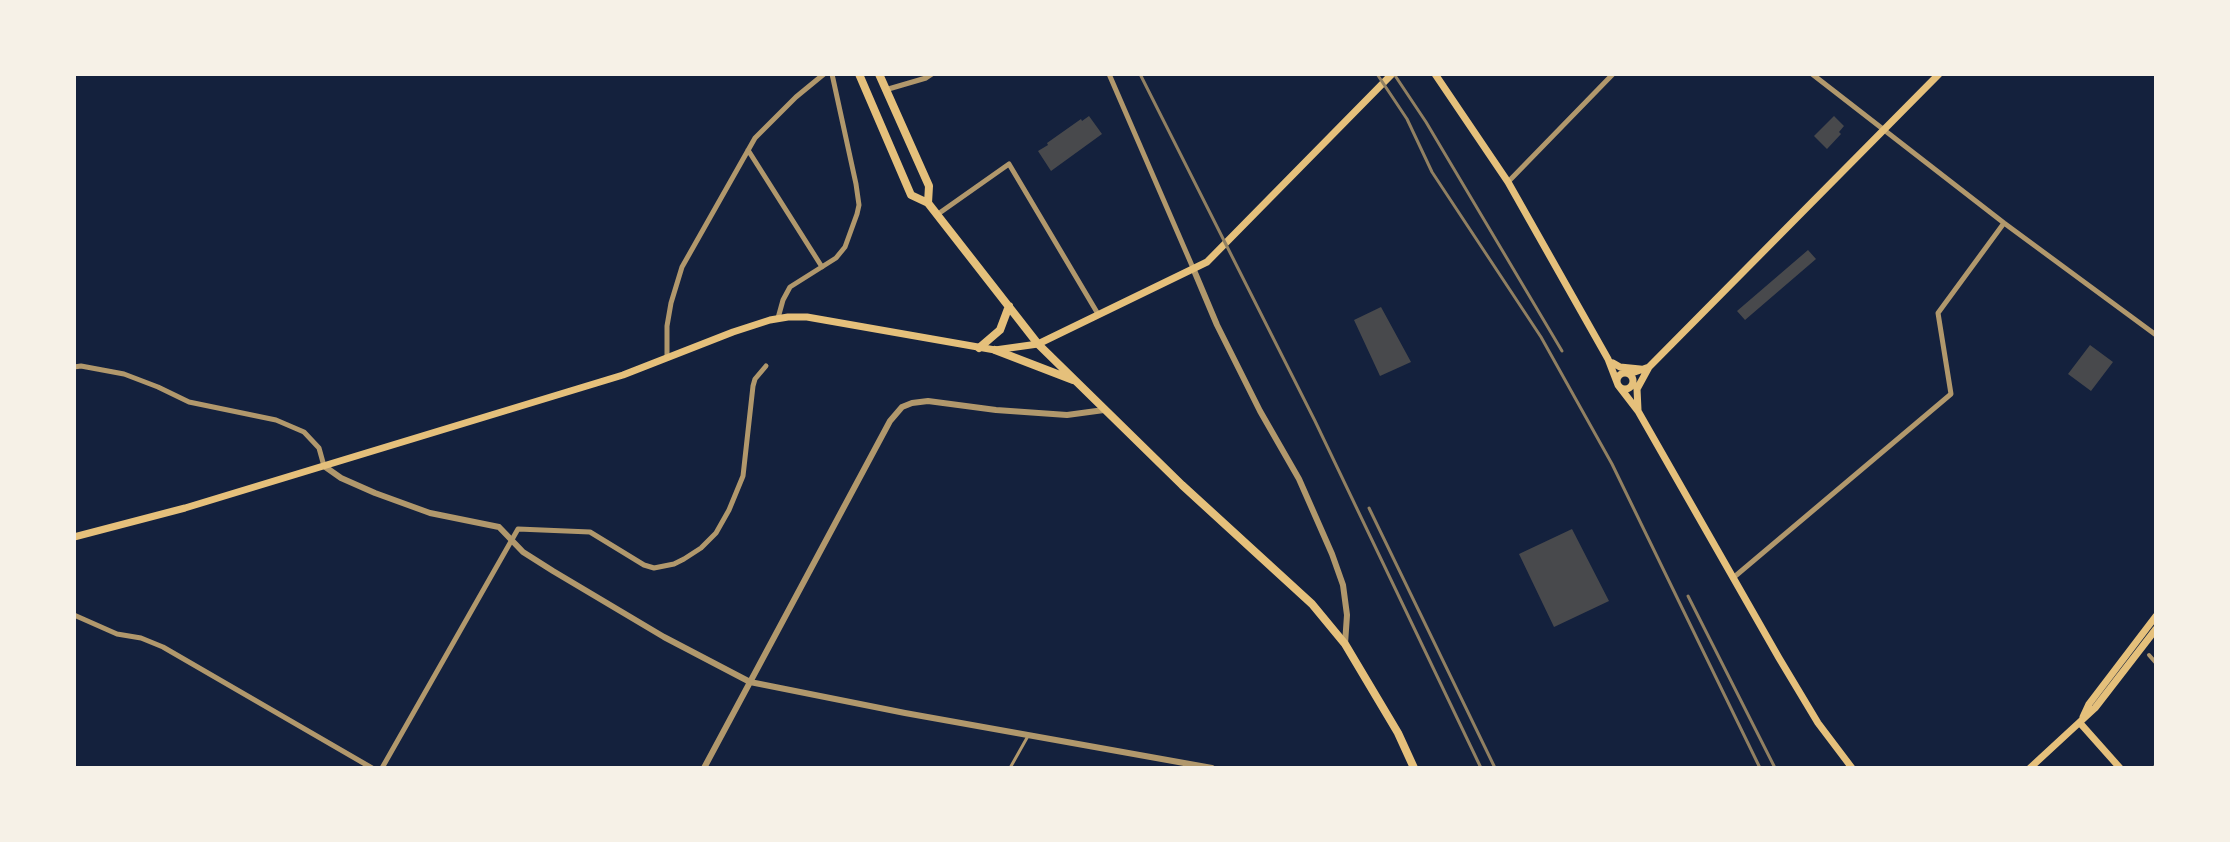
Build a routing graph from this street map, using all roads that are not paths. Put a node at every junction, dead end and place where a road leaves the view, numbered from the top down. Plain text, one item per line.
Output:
1 (811, 74) edge
2 (824, 74) edge
3 (832, 74) edge
4 (859, 74) edge
5 (879, 74) edge
6 (1109, 74) edge
7 (1392, 74) edge
8 (1435, 74) edge
9 (1613, 74) edge
10 (1812, 74) edge
11 (1939, 74) edge
12 (931, 75) edge
13 (810, 86) junction
14 (885, 90) junction
15 (1883, 131) junction
16 (748, 150) junction
17 (1508, 182) junction
18 (928, 203) junction
19 (937, 215) junction
20 (2004, 223) junction
21 (822, 268) junction
22 (1193, 268) junction
23 (1009, 306) junction
24 (1098, 314) junction
25 (778, 319) junction
26 (2156, 335) edge
27 (1038, 344) junction
28 (979, 348) junction
29 (995, 350) junction
30 (667, 357) junction
31 (1610, 361) junction
32 (766, 366) dead end
33 (74, 367) edge
34 (1646, 369) junction
35 (1626, 373) junction
36 (1075, 380) junction
37 (1618, 385) junction
38 (1632, 385) junction
39 (1637, 407) junction
40 (1104, 410) junction
41 (324, 466) junction
42 (74, 537) edge
43 (511, 541) junction
44 (1733, 578) junction
45 (74, 615) edge
46 (2156, 616) edge
47 (2156, 629) edge
48 (1345, 644) junction
49 (2149, 655) dead end
50 (2156, 663) edge
51 (750, 682) junction
52 (2080, 723) junction
53 (1029, 734) junction
54 (372, 768) edge
55 (382, 768) edge
56 (704, 768) edge
57 (1010, 768) edge
58 (1212, 768) edge
59 (1414, 768) edge
60 (1852, 768) edge
61 (2030, 768) edge
62 (2120, 768) edge

1 - 13 street
2 - 13 street
3 - 21 street
4 - 18 main road
5 - 14 main road
6 - 22 street
7 - 22 main road
8 - 17 main road
9 - 17 street
10 - 15 street
11 - 15 main road
12 - 14 street
13 - 16 street
14 - 18 main road
15 - 20 street
15 - 34 main road
16 - 21 street
16 - 30 street
17 - 31 main road
18 - 19 main road
19 - 23 main road
19 - 24 street
20 - 26 street
20 - 44 street
21 - 25 street
22 - 24 main road
22 - 48 street
23 - 27 main road
23 - 28 main road
24 - 27 main road
25 - 28 main road
25 - 30 main road
27 - 29 main road
27 - 36 main road
28 - 29 main road
29 - 36 main road
30 - 41 main road
31 - 34 main road
31 - 35 main road
31 - 37 main road
32 - 43 street
33 - 41 street
34 - 35 main road
34 - 38 main road
34 - 39 main road
35 - 37 main road
35 - 38 main road
36 - 40 main road
37 - 38 main road
37 - 39 main road
38 - 39 main road
39 - 44 main road
40 - 48 main road
40 - 51 street
41 - 42 main road
41 - 43 street
43 - 51 street
43 - 55 street
44 - 60 main road
45 - 54 street
46 - 52 main road
47 - 52 main road
48 - 59 main road
49 - 50 street
51 - 53 street
51 - 56 street
52 - 61 main road
52 - 62 main road
53 - 57 lane
53 - 58 street

